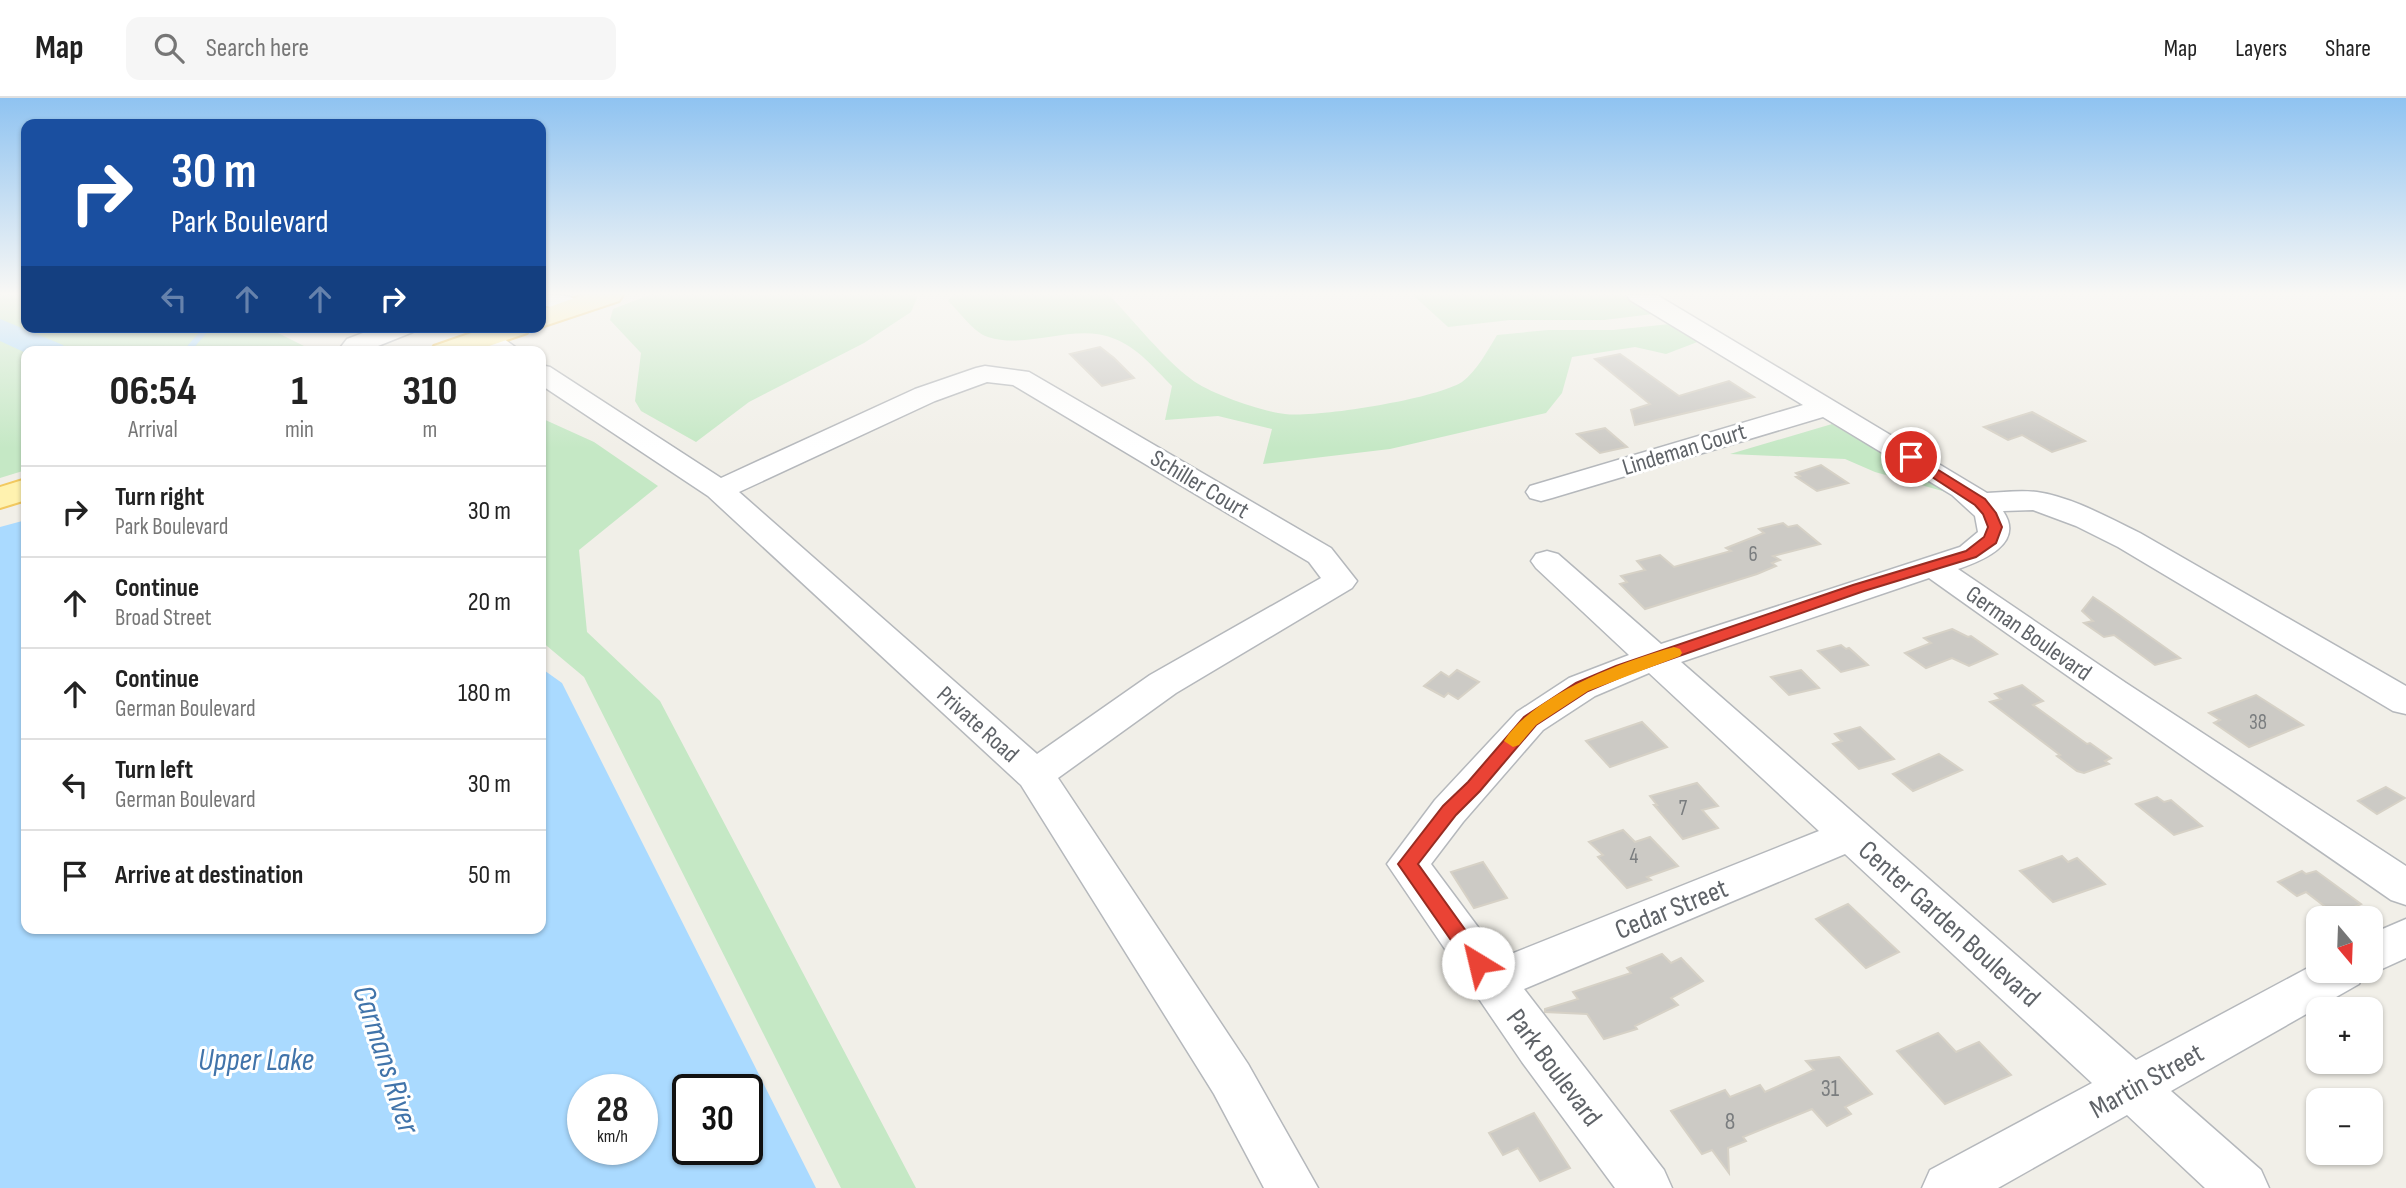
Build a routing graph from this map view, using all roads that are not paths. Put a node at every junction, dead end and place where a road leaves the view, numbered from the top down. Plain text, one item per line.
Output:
1 (1724, 346) edge
2 (546, 376) edge
3 (1826, 407) junction
4 (719, 490) junction
5 (21, 491) edge
6 (1541, 492) dead end
7 (0, 498) edge
8 (1980, 502) junction
9 (1547, 561) dead end
10 (1933, 566) junction
11 (1655, 659) junction
12 (2406, 702) edge
13 (1035, 775) junction
14 (1850, 835) junction
15 (2406, 888) edge
16 (2406, 937) edge
17 (2384, 949) edge
18 (1492, 982) junction
19 (2319, 984) edge
20 (2131, 1087) junction
21 (1292, 1188) edge
22 (1646, 1188) edge
23 (1948, 1188) edge
24 (2243, 1188) edge

1 - 3 street
2 - 4 street, Private Road
3 - 6 street, Lindeman Court
3 - 8 street
4 - 13 street, Private Road
4 - 13 street, Schiller Court
5 - 7 main road
8 - 10 street, German Boulevard
8 - 12 street
9 - 11 street, Center Garden Boulevard
10 - 11 street
10 - 15 street, German Boulevard
11 - 14 street, Center Garden Boulevard
11 - 18 street, Park Boulevard
13 - 21 street, Private Road
14 - 18 street, Cedar Street
14 - 20 street, Center Garden Boulevard
16 - 17 street
18 - 22 street, Park Boulevard
19 - 20 street, Martin Street
20 - 23 street, Martin Street
20 - 24 street, Center Garden Boulevard

